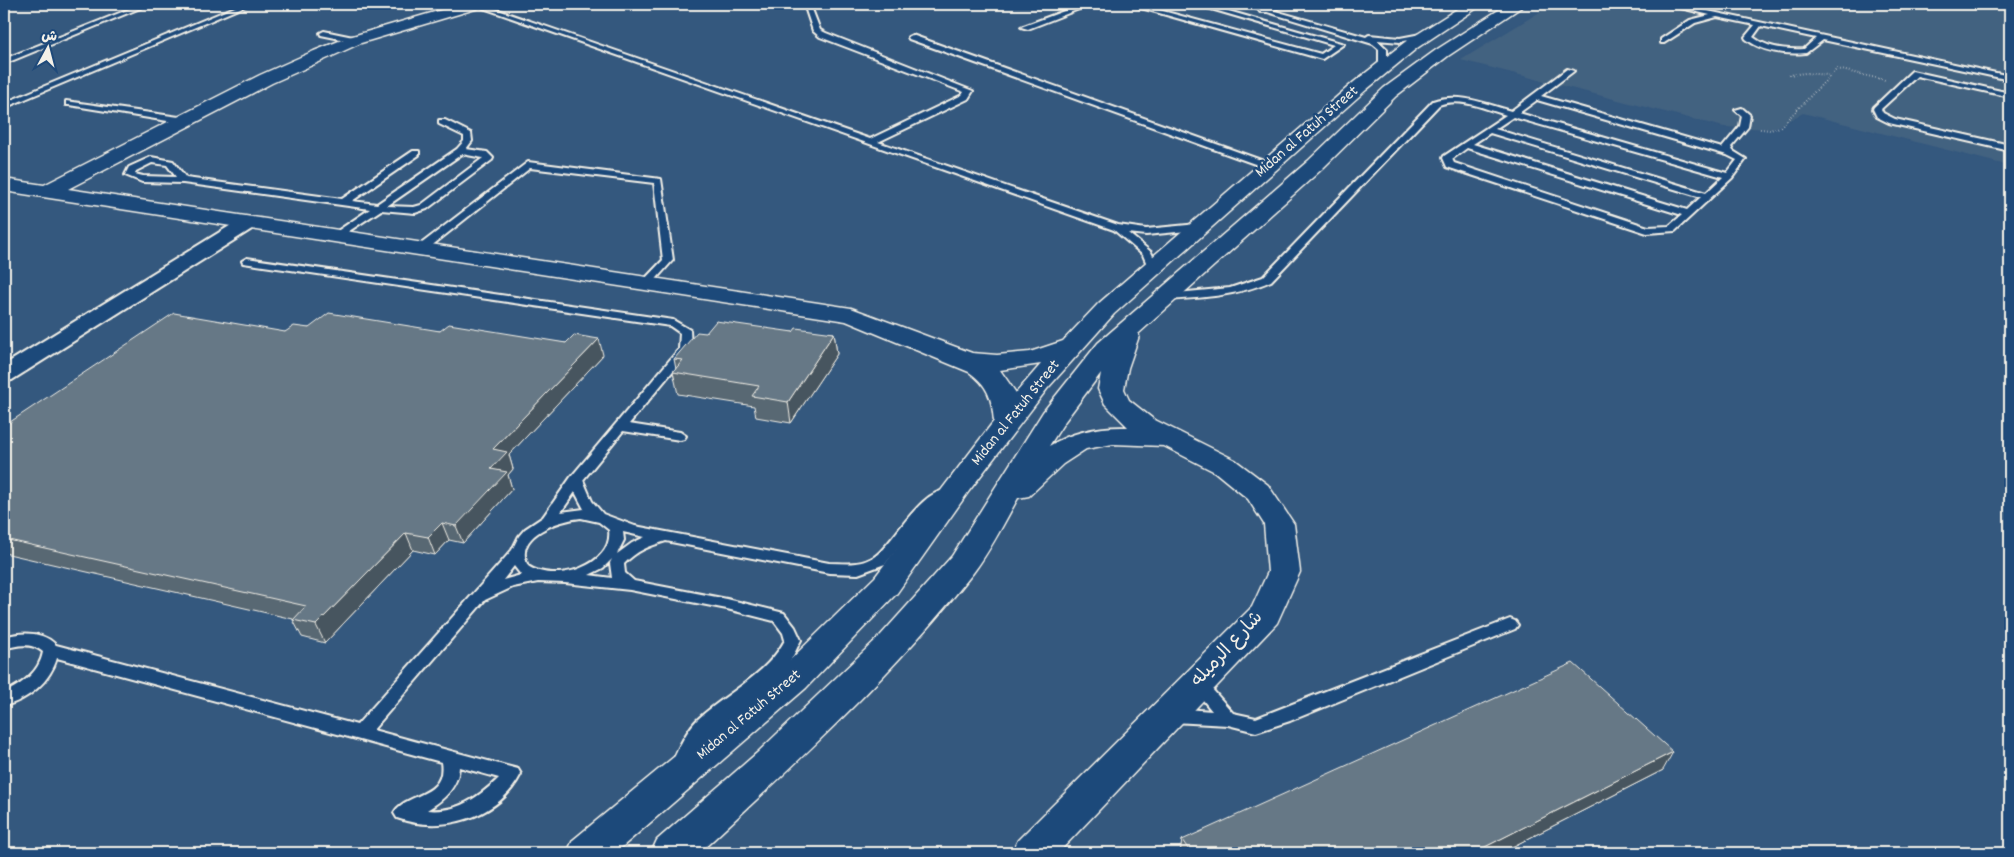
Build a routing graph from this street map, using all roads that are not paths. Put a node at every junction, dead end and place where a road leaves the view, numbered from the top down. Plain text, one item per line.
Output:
1 (147, 4) edge
2 (247, 4) edge
3 (476, 4) edge
4 (807, 4) edge
5 (1089, 4) edge
6 (1130, 4) edge
7 (1197, 4) edge
8 (1245, 4) edge
9 (1475, 4) edge
10 (1518, 4) edge
11 (1662, 4) edge
12 (1667, 4) edge
13 (1706, 4) edge
14 (1271, 6) edge
15 (1233, 13) junction
16 (1737, 18) junction
17 (1690, 22) junction
18 (1760, 23) junction
19 (1209, 25) junction
20 (1025, 27) dead end
21 (324, 33) dead end
22 (1428, 34) junction
23 (1361, 36) junction
24 (1822, 36) junction
25 (912, 37) dead end
26 (356, 40) junction
27 (1664, 42) dead end
28 (1915, 58) junction
29 (4, 62) edge
30 (1956, 66) junction
31 (1383, 68) junction
32 (2010, 69) edge
33 (1570, 71) dead end
34 (1915, 73) junction
35 (1938, 78) junction
36 (2010, 78) edge
37 (2010, 94) edge
38 (1535, 97) junction
39 (69, 103) dead end
40 (5, 105) edge
41 (1740, 110) dead end
42 (1514, 113) junction
43 (186, 121) junction
44 (442, 122) dead end
45 (1489, 130) junction
46 (871, 142) junction
47 (1466, 145) junction
48 (2010, 148) edge
49 (460, 151) junction
50 (416, 153) dead end
51 (1730, 154) junction
52 (1268, 166) junction
53 (1728, 176) junction
54 (183, 180) junction
55 (4, 185) edge
56 (48, 191) junction
57 (1707, 196) junction
58 (344, 202) junction
59 (380, 206) junction
60 (1689, 214) junction
61 (248, 223) junction
62 (1198, 227) junction
63 (1116, 228) junction
64 (337, 236) junction
65 (420, 249) junction
66 (248, 261) dead end
67 (1153, 266) junction
68 (646, 284) junction
69 (1166, 297) junction
70 (1128, 330) junction
71 (1072, 346) junction
72 (968, 361) junction
73 (4, 375) edge
74 (1008, 422) junction
75 (620, 427) junction
76 (680, 436) dead end
77 (1174, 440) junction
78 (576, 480) junction
79 (959, 484) junction
80 (999, 506) junction
81 (602, 517) junction
82 (548, 520) junction
83 (669, 537) junction
84 (517, 554) junction
85 (538, 578) junction
86 (566, 578) junction
87 (630, 585) junction
88 (474, 602) junction
89 (1510, 625) dead end
90 (6, 641) edge
91 (51, 650) junction
92 (1198, 684) junction
93 (4, 700) edge
94 (1168, 714) junction
95 (1228, 718) junction
96 (360, 733) junction
97 (448, 758) junction
98 (663, 788) junction
99 (587, 853) edge
100 (671, 853) edge
101 (1032, 853) edge

1 - 29 lane
2 - 40 lane
3 - 26 main road
3 - 46 lane
4 - 46 lane
5 - 20 lane
6 - 19 lane
7 - 15 lane
8 - 14 lane
8 - 15 lane
9 - 22 main road, Midan al Fatuh Street
10 - 69 main road, Midan al Fatuh Street
11 - 17 lane
12 - 16 lane
13 - 32 lane
14 - 23 lane
15 - 19 lane
15 - 19 lane
16 - 17 lane
16 - 18 lane
17 - 27 lane
18 - 24 lane
18 - 24 lane
21 - 26 lane
22 - 23 lane
22 - 31 main road, Midan al Fatuh Street
23 - 31 lane
24 - 28 lane
25 - 52 lane
26 - 43 main road
28 - 30 lane
28 - 34 lane
30 - 35 lane
30 - 36 lane
31 - 52 main road, Midan al Fatuh Street
33 - 38 lane
34 - 35 lane
34 - 48 lane
35 - 37 lane
38 - 42 lane
38 - 51 lane
39 - 43 lane
41 - 51 lane
42 - 45 lane
42 - 53 lane
42 - 69 lane
43 - 56 main road
44 - 49 lane
45 - 47 lane
45 - 57 lane
46 - 63 lane
47 - 60 lane
47 - 60 lane
49 - 59 lane
49 - 59 lane
50 - 58 lane
51 - 53 lane
52 - 62 main road, Midan al Fatuh Street
53 - 57 lane
54 - 54 lane
54 - 58 lane
55 - 56 main road
56 - 61 main road
57 - 60 lane
58 - 59 lane
59 - 64 lane
61 - 64 main road
61 - 73 street
62 - 63 lane
62 - 67 main road, Midan al Fatuh Street
63 - 67 lane
64 - 65 main road
65 - 68 main road
65 - 68 lane
66 - 75 lane
67 - 71 main road, Midan al Fatuh Street
68 - 72 main road
69 - 70 main road, Midan al Fatuh Street
70 - 77 main road, شارع الرميله
70 - 80 main road, Midan al Fatuh Street
71 - 72 main road
71 - 74 main road, Midan al Fatuh Street
72 - 74 main road
74 - 79 main road, Midan al Fatuh Street
75 - 76 lane
75 - 78 lane
77 - 80 main road
77 - 92 main road, شارع الرميله
78 - 81 lane
78 - 82 lane
79 - 83 lane
79 - 98 main road, Midan al Fatuh Street
80 - 100 main road, Midan al Fatuh Street
81 - 82 lane
81 - 83 lane
81 - 86 lane
82 - 84 lane
83 - 87 lane
84 - 85 lane
84 - 88 lane
85 - 86 lane
85 - 88 lane
86 - 87 lane
87 - 98 lane
88 - 96 lane
89 - 95 lane
90 - 91 lane
91 - 93 lane
91 - 96 lane
92 - 94 main road, شارع الرميله
92 - 95 lane
94 - 95 lane
94 - 101 main road, شارع الرميله
96 - 97 lane
97 - 97 lane
98 - 99 main road, Midan al Fatuh Street

